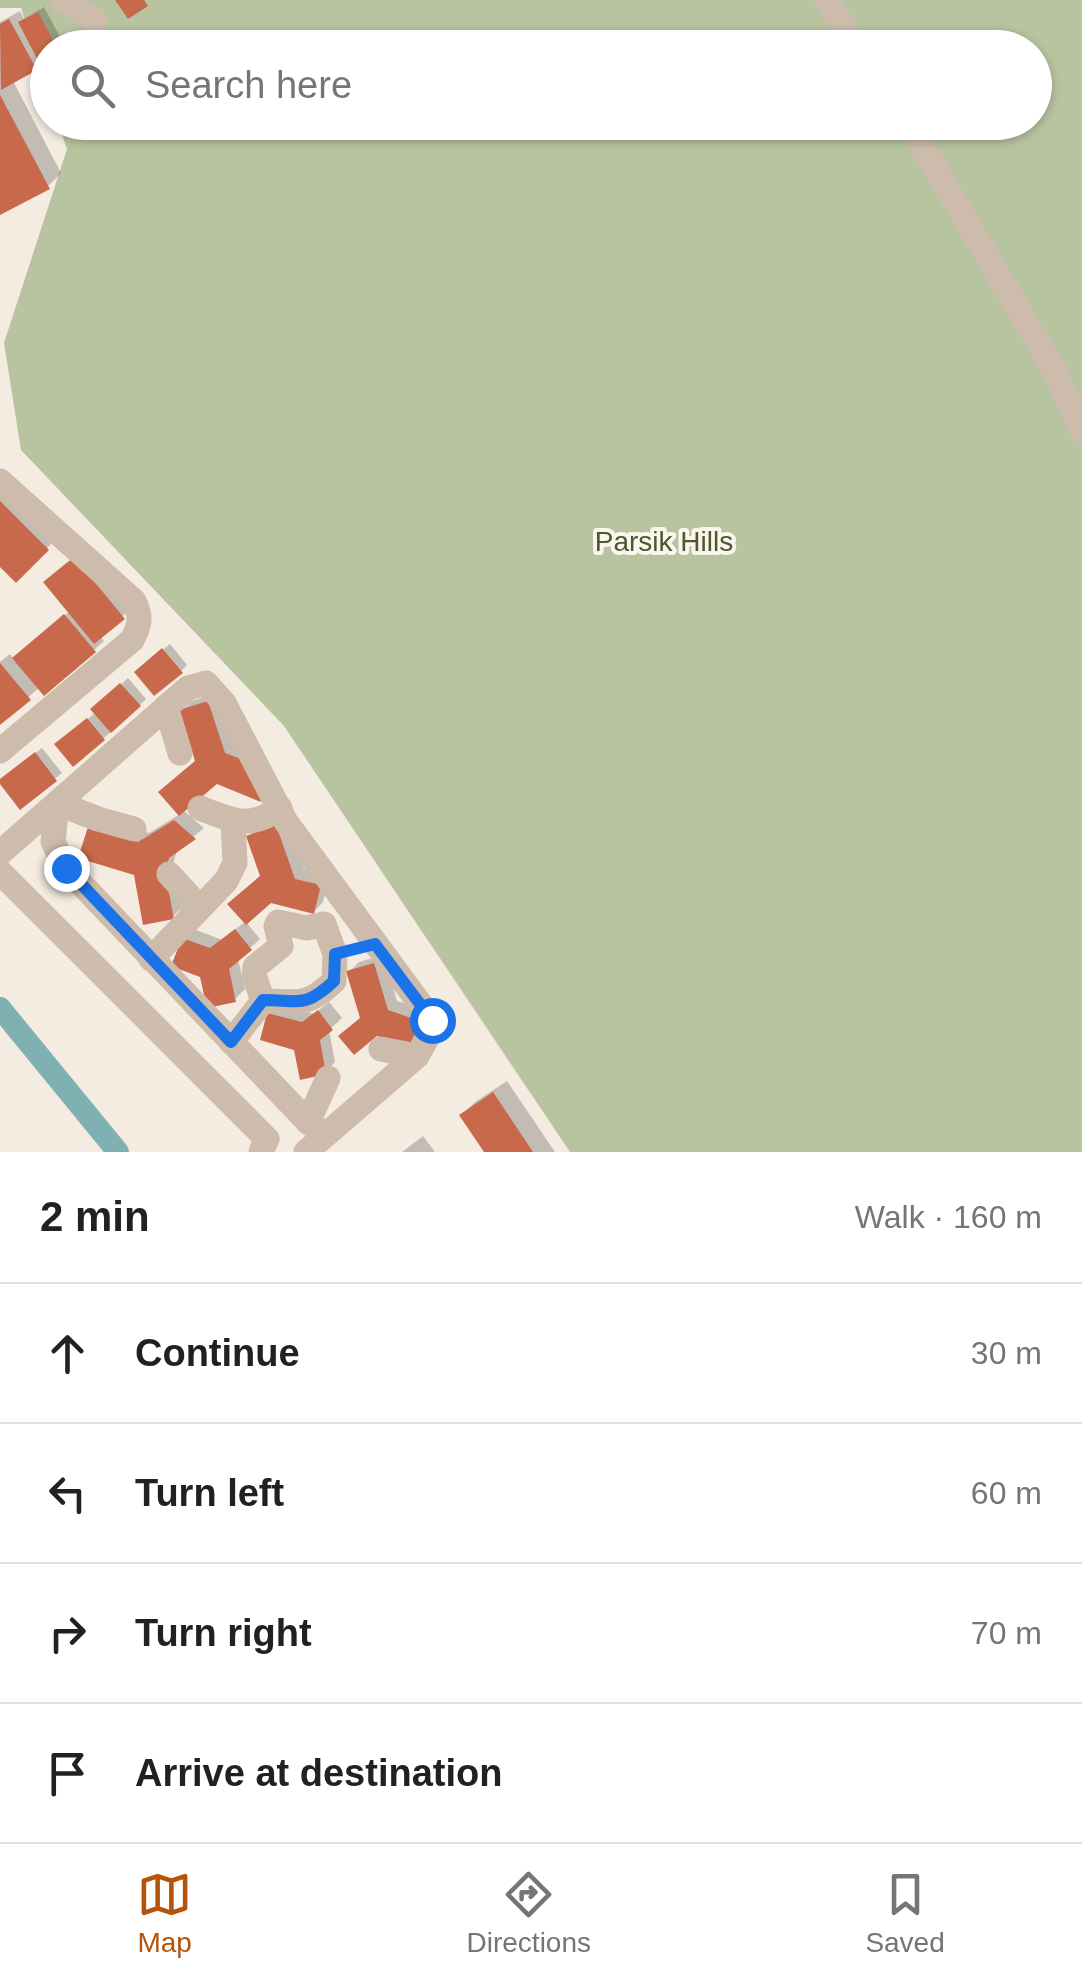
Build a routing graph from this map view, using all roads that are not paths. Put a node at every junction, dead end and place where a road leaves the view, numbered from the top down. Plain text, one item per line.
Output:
1 (62, 0) edge
2 (826, 0) edge
3 (95, 20) dead end
4 (846, 30) edge
5 (919, 140) edge
6 (1082, 430) edge
7 (0, 480) edge
8 (166, 707) junction
9 (0, 752) edge
10 (180, 753) dead end
11 (58, 803) junction
12 (200, 808) dead end
13 (280, 808) junction
14 (233, 822) junction
15 (134, 829) dead end
16 (0, 854) edge
17 (0, 872) edge
18 (170, 874) dead end
19 (340, 896) junction
20 (196, 911) junction
21 (324, 924) junction
22 (375, 944) junction
23 (335, 954) junction
24 (150, 959) junction
25 (263, 1000) junction
26 (231, 1042) junction
27 (381, 1048) dead end
28 (417, 1056) junction
29 (328, 1078) dead end
30 (313, 1136) edge
31 (271, 1148) edge

1 - 3 street
2 - 4 street
5 - 6 street
7 - 9 street
8 - 10 street
8 - 11 street
8 - 13 street
11 - 15 street
11 - 16 street
11 - 24 street
12 - 14 street
13 - 14 street
13 - 19 street
14 - 20 street
17 - 31 street
18 - 20 street
19 - 21 street
19 - 22 street
20 - 24 street
21 - 23 street
21 - 25 street
22 - 23 street
22 - 28 street
23 - 25 street
24 - 26 street
25 - 26 street
26 - 30 street
27 - 28 street
28 - 30 street
29 - 30 street

